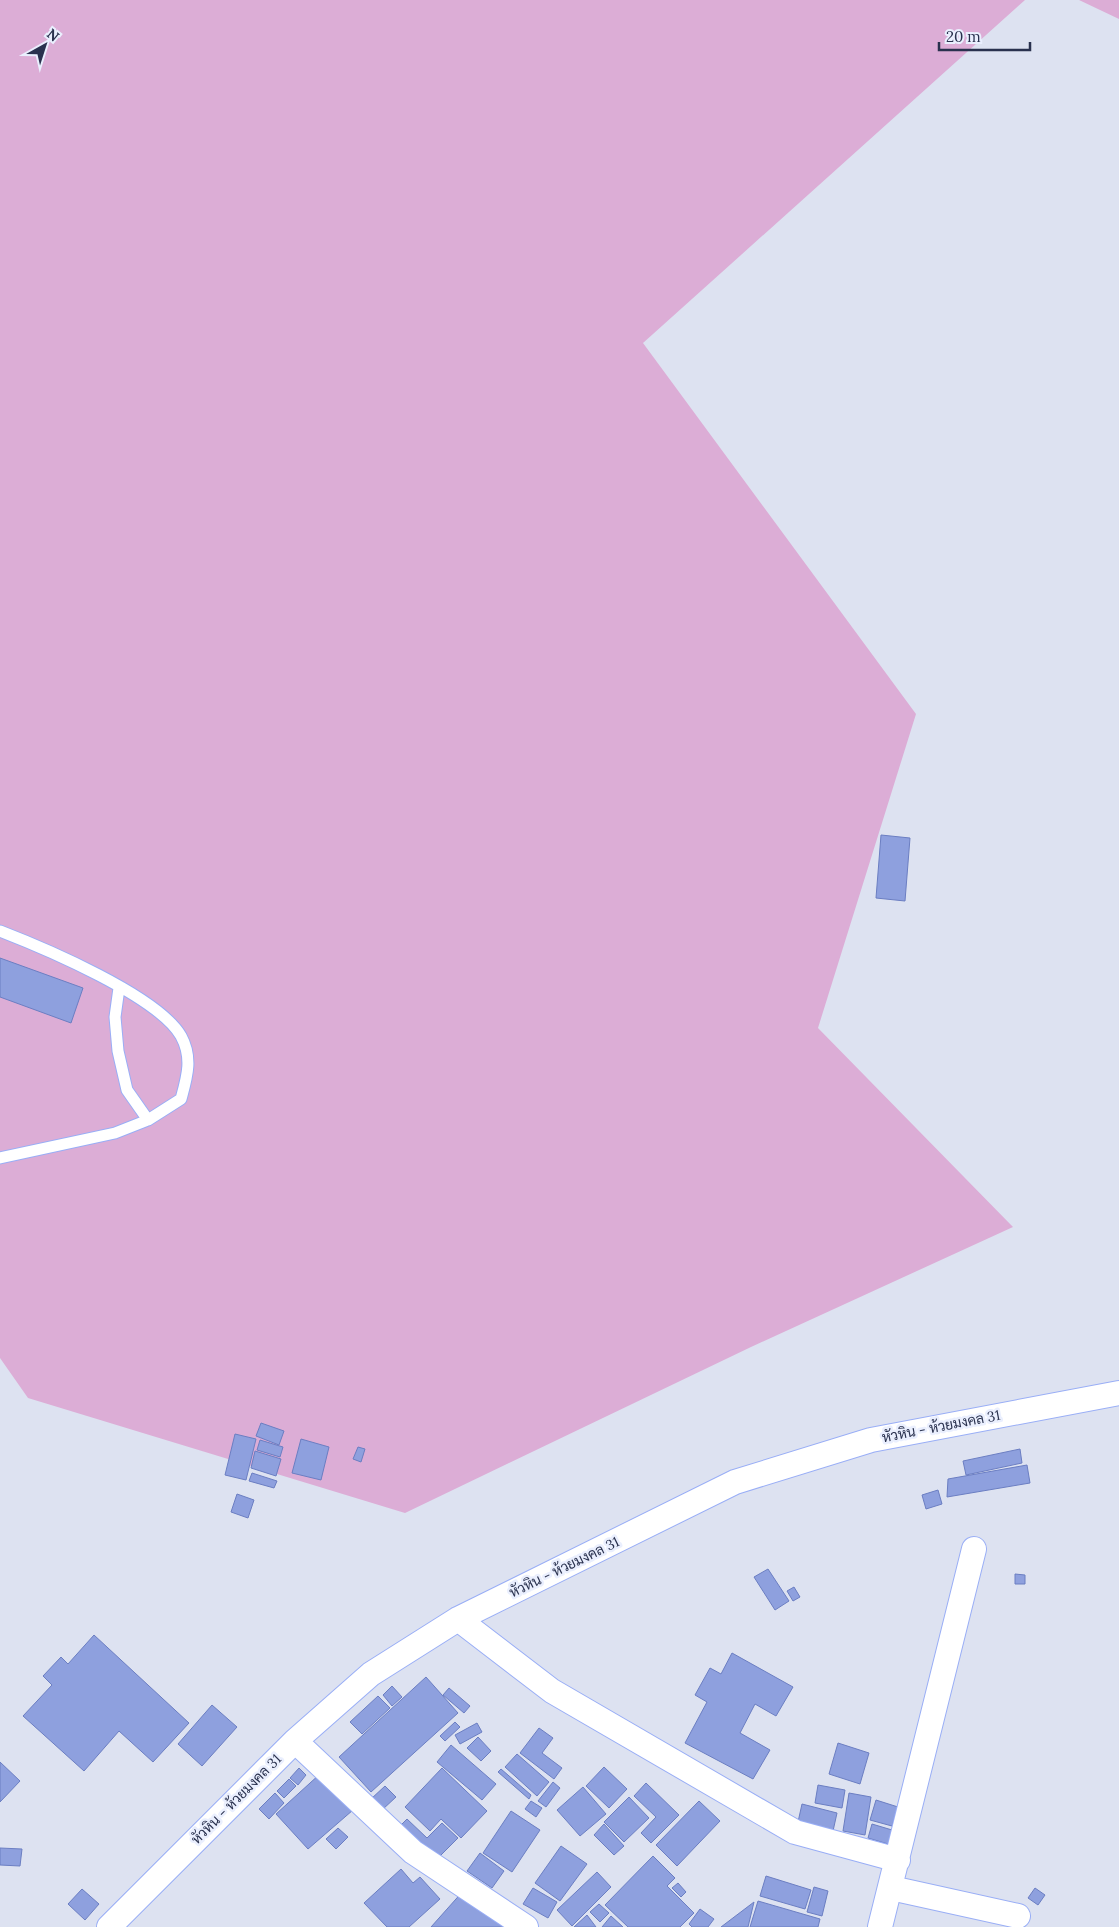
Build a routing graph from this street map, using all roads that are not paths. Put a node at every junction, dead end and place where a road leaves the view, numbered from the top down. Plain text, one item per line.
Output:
1 (0, 931) edge
2 (119, 988) junction
3 (148, 1120) junction
4 (0, 1158) edge
5 (1119, 1393) edge
6 (974, 1549) dead end
7 (458, 1619) junction
8 (295, 1741) junction
9 (898, 1860) junction
10 (891, 1888) junction
11 (1018, 1916) dead end
12 (109, 1927) edge
13 (526, 1927) edge
14 (880, 1927) edge

1 - 2 lane
2 - 3 lane
2 - 3 lane
3 - 4 lane
5 - 7 street, หัวหิน - ห้วยมงคล 31
6 - 9 street
7 - 8 street, หัวหิน - ห้วยมงคล 31
7 - 9 street
8 - 12 street, หัวหิน - ห้วยมงคล 31
8 - 13 street
9 - 10 street
10 - 11 street
10 - 14 street

